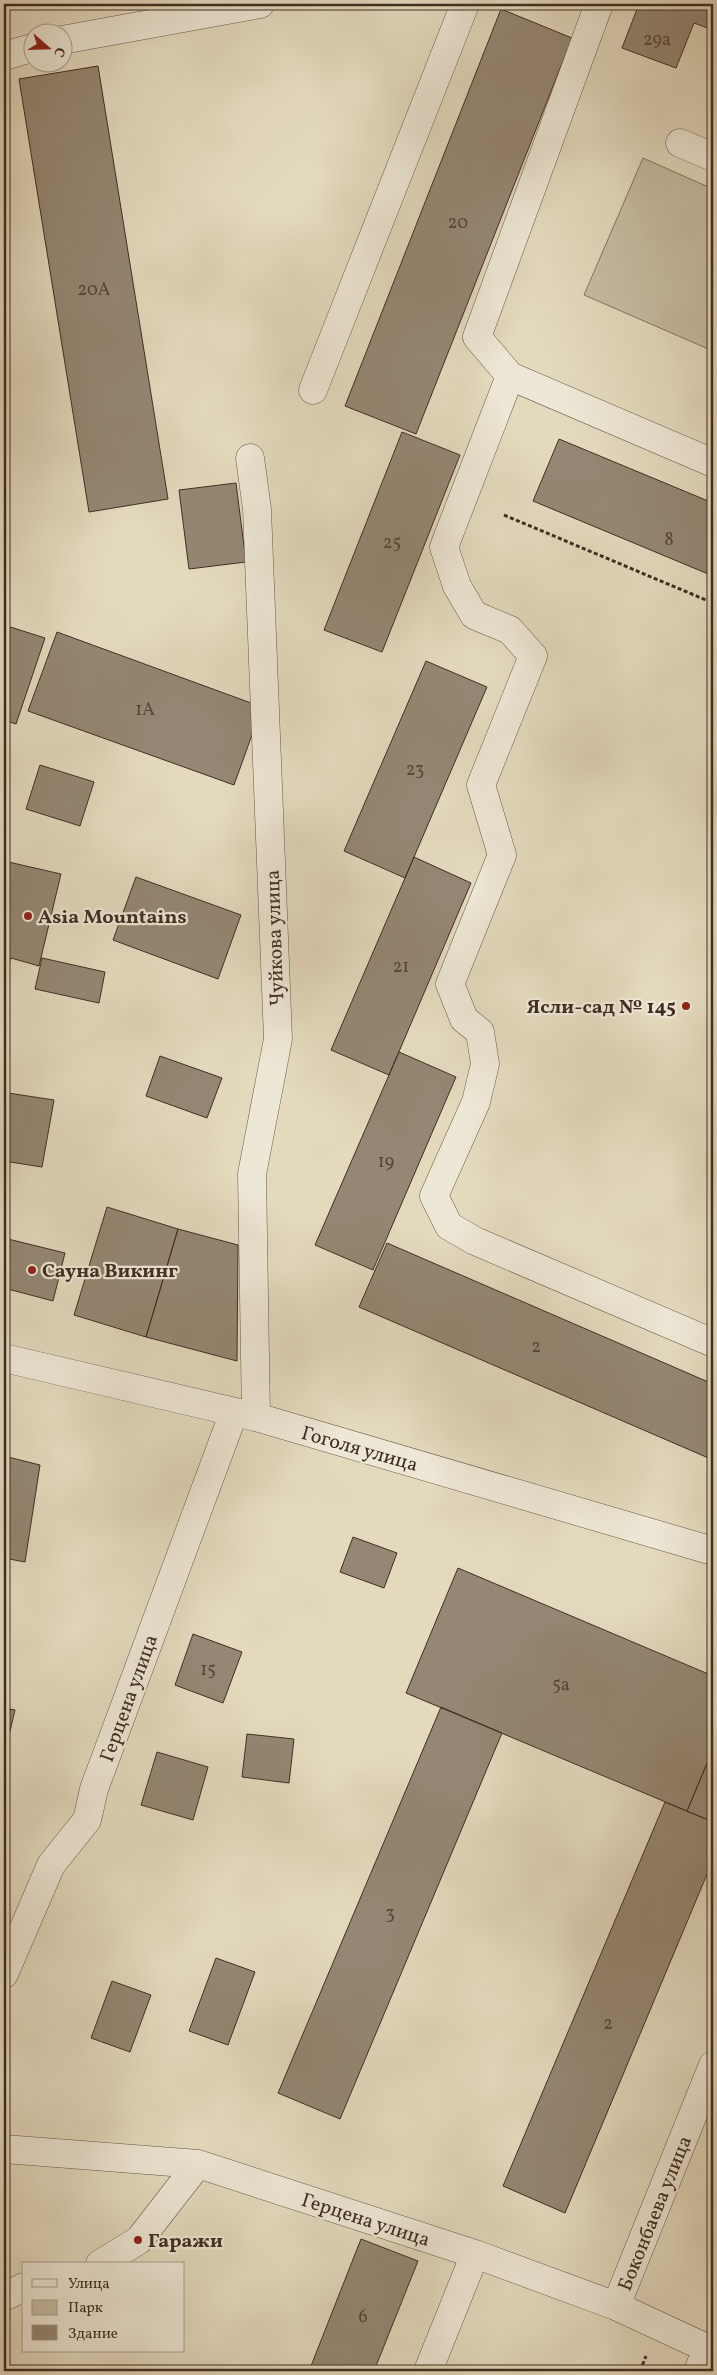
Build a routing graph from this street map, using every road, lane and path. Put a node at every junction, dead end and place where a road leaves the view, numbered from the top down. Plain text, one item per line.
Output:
1 (260, 4) edge
2 (465, 4) edge
3 (599, 4) edge
4 (72, 38) edge
5 (22, 51) edge
6 (4, 56) edge
7 (680, 143) dead end
8 (713, 157) edge
9 (510, 376) junction
10 (313, 390) dead end
11 (250, 458) dead end
12 (713, 463) edge
13 (504, 515) dead end
14 (713, 603) edge
15 (713, 1342) edge
16 (4, 1358) edge
17 (245, 1414) junction
18 (713, 1551) edge
19 (4, 1974) edge
20 (713, 2065) edge
21 (4, 2149) edge
22 (198, 2164) junction
23 (476, 2254) junction
24 (103, 2262) edge
25 (22, 2288) edge
26 (4, 2297) edge
27 (616, 2306) junction
28 (706, 2357) edge
29 (428, 2371) edge

1 - 4 street
2 - 10 street
3 - 9 street
5 - 6 street
7 - 8 street
9 - 12 street
9 - 15 street
11 - 17 street, Чуйкова улица
13 - 14 path
16 - 17 street, Гоголя улица
17 - 18 street, Гоголя улица
17 - 19 street, Герцена улица
20 - 27 street, Боконбаева улица
21 - 22 street, Герцена улица
22 - 23 street, Герцена улица
22 - 24 street
23 - 27 street, Герцена улица
23 - 29 street
25 - 26 street
27 - 28 street, Герцена улица

